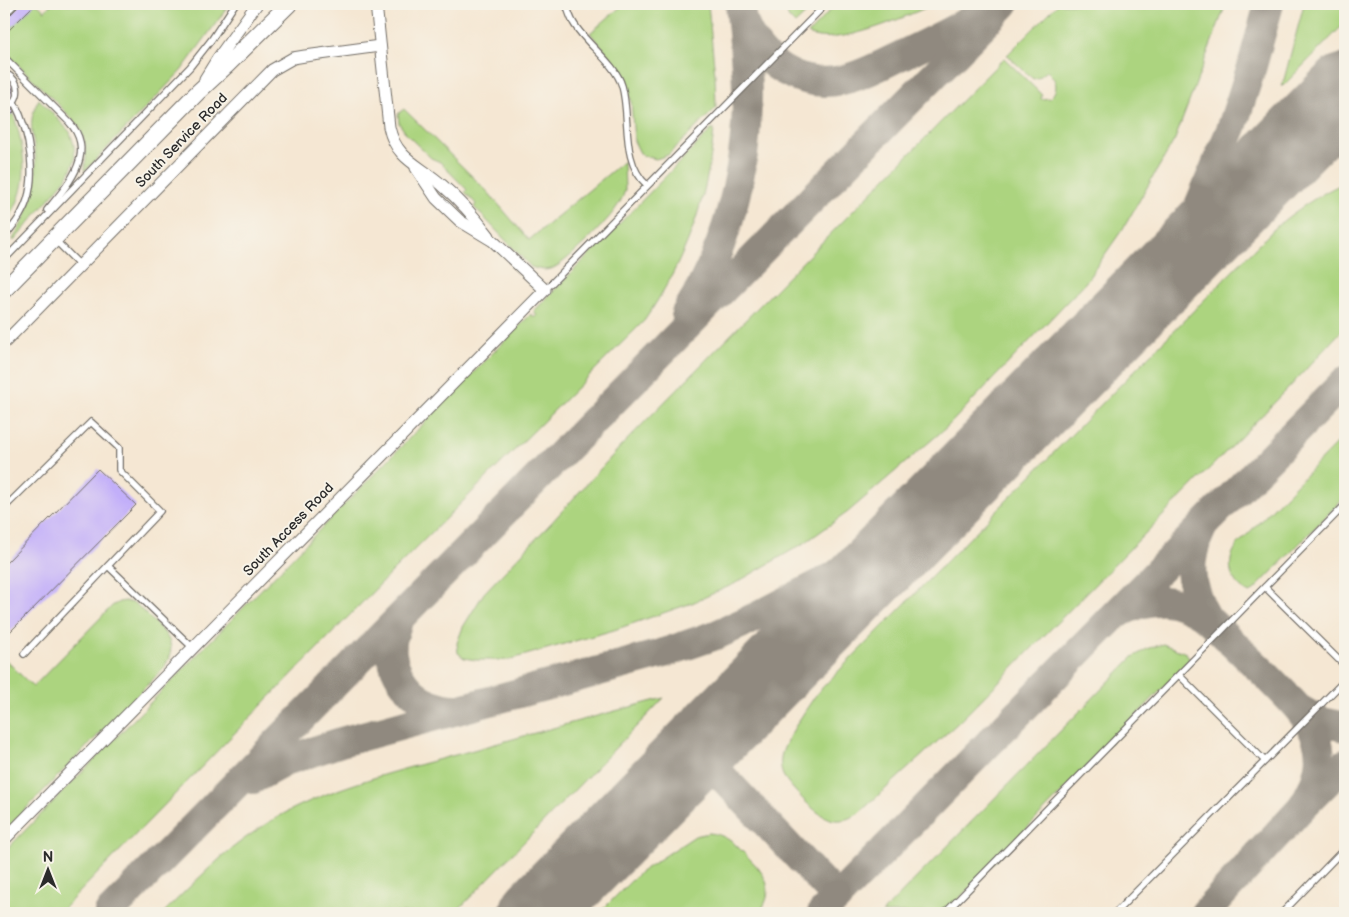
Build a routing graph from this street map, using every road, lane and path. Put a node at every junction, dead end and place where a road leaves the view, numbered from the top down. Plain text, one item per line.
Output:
1 (15, 4) edge
2 (235, 4) edge
3 (257, 4) edge
4 (289, 4) edge
5 (376, 4) edge
6 (566, 4) edge
7 (826, 4) edge
8 (4, 15) edge
9 (380, 46) junction
10 (4, 58) edge
11 (4, 73) edge
12 (198, 92) junction
13 (16, 105) junction
14 (4, 108) edge
15 (647, 186) junction
16 (4, 237) edge
17 (54, 239) junction
18 (19, 245) junction
19 (4, 260) edge
20 (80, 264) junction
21 (4, 290) edge
22 (545, 290) junction
23 (4, 343) edge
24 (1345, 505) edge
25 (4, 508) edge
26 (108, 566) junction
27 (1265, 587) junction
28 (193, 649) junction
29 (24, 654) dead end
30 (1345, 666) edge
31 (1180, 676) junction
32 (1345, 680) edge
33 (1265, 761) junction
34 (4, 840) edge
35 (1345, 848) edge
36 (947, 911) edge
37 (954, 913) edge
38 (1115, 913) edge
39 (1282, 913) edge

1 - 8 lane
2 - 18 lane
3 - 12 street
4 - 12 street
5 - 9 street
6 - 15 lane
7 - 15 lane
9 - 20 street, South Service Road
9 - 22 street
10 - 18 lane
11 - 13 lane
12 - 17 street
13 - 14 lane
13 - 16 lane
15 - 22 lane
17 - 20 lane
17 - 21 street
18 - 19 lane
20 - 23 street, South Service Road
22 - 28 street, South Access Road
24 - 27 lane
25 - 26 lane
26 - 28 lane
26 - 29 lane
27 - 30 lane
27 - 31 lane
28 - 34 street, South Access Road
31 - 33 lane
31 - 36 lane
32 - 33 lane
33 - 38 lane
35 - 39 lane
36 - 37 lane

